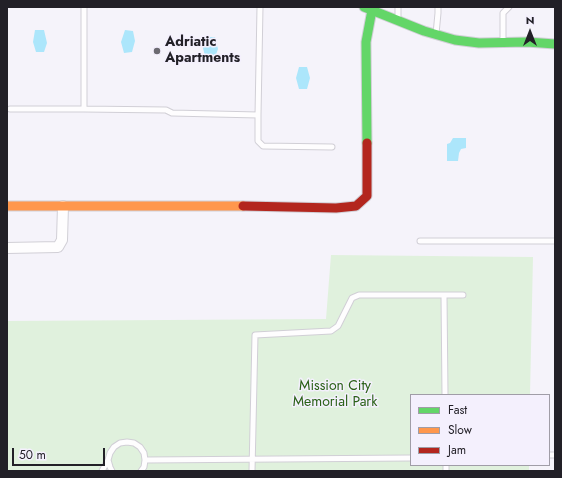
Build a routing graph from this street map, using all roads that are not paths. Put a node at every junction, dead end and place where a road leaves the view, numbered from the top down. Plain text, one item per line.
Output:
1 (84, 7) edge
2 (260, 7) edge
3 (398, 7) edge
4 (438, 7) edge
5 (509, 7) edge
6 (368, 9) edge
7 (398, 21) junction
8 (436, 34) junction
9 (503, 43) junction
10 (555, 44) edge
11 (10, 109) dead end
12 (84, 109) junction
13 (258, 115) junction
14 (332, 147) dead end
15 (7, 206) edge
16 (63, 206) junction
17 (420, 241) dead end
18 (555, 241) edge
19 (7, 248) edge
20 (444, 295) junction
21 (463, 295) dead end
22 (445, 394) edge
23 (410, 458) edge
24 (108, 460) junction
25 (145, 460) junction
26 (252, 460) junction
27 (102, 471) edge
28 (112, 471) edge
29 (141, 471) edge
30 (252, 471) edge

1 - 12 lane
2 - 13 lane
3 - 7 lane
4 - 8 lane
5 - 9 lane
6 - 7 street
6 - 16 street
7 - 8 street
8 - 9 street
9 - 10 street
11 - 12 lane
12 - 13 lane
13 - 14 lane
15 - 16 street
16 - 19 street
17 - 18 lane
20 - 21 lane
20 - 22 lane
20 - 26 lane
23 - 26 lane
24 - 25 lane
24 - 27 lane
24 - 28 lane
25 - 26 lane
25 - 29 lane
26 - 30 lane

